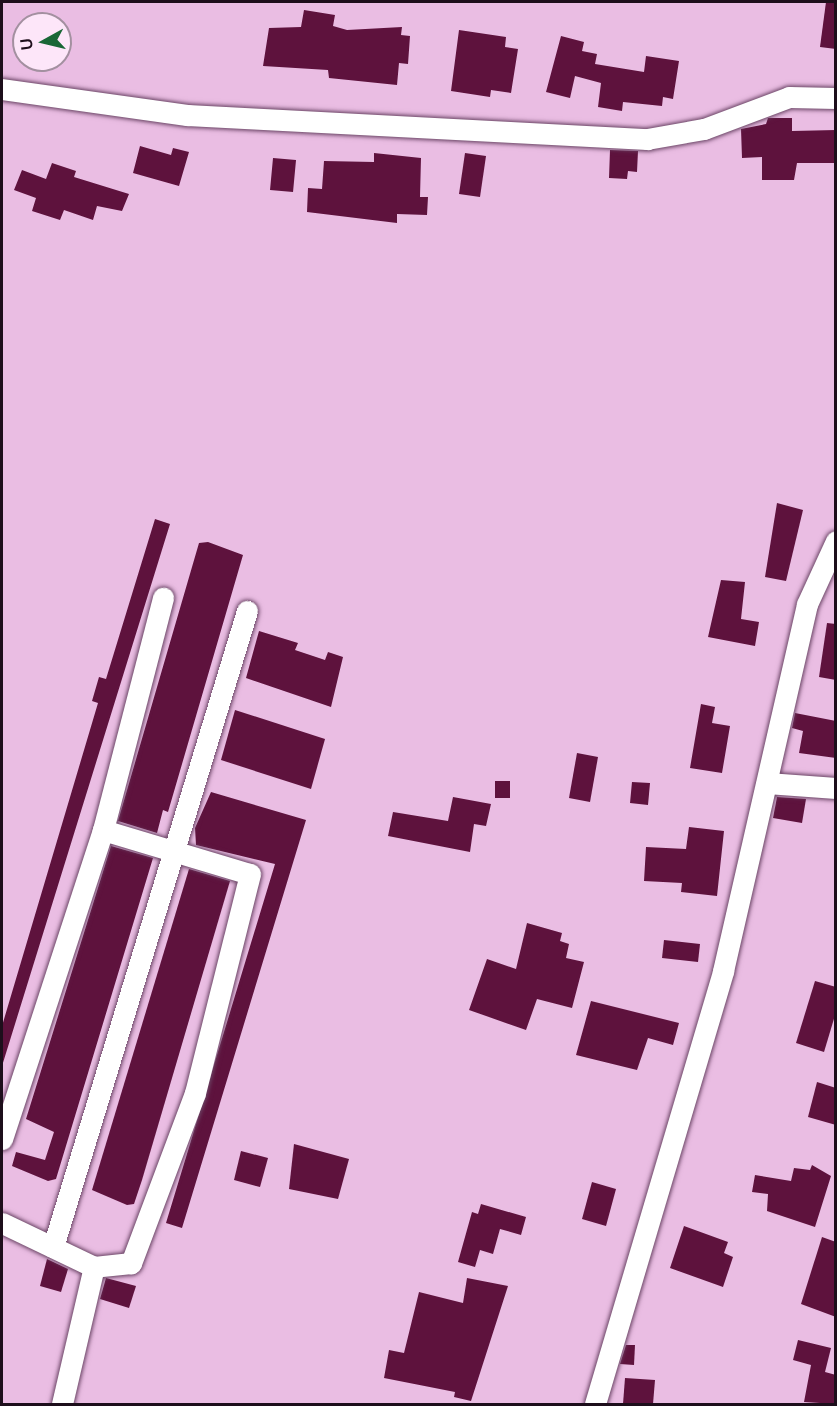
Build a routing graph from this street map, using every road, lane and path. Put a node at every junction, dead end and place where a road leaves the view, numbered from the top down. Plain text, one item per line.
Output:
1 (2, 89) edge
2 (836, 98) edge
3 (836, 541) edge
4 (163, 598) dead end
5 (247, 611) dead end
6 (767, 783) junction
7 (836, 788) edge
8 (102, 830) junction
9 (172, 851) junction
10 (2, 1139) edge
11 (2, 1222) edge
12 (53, 1247) junction
13 (94, 1267) junction
14 (62, 1404) edge
15 (595, 1404) edge

1 - 2 street
3 - 6 street
4 - 8 street
5 - 9 street
6 - 7 street
6 - 15 street
8 - 9 street
8 - 10 street
9 - 12 street
9 - 13 street
11 - 12 street
12 - 13 street
13 - 14 street

